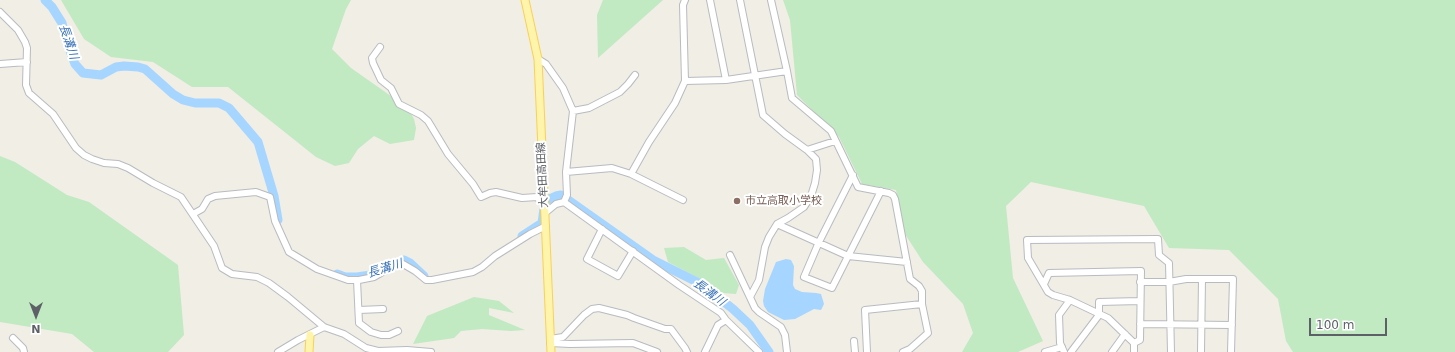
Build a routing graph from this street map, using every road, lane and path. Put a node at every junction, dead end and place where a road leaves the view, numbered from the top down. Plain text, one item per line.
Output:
1 (525, 0) edge
2 (685, 0) edge
3 (710, 0) edge
4 (740, 0) edge
5 (771, 0) edge
6 (0, 12) edge
7 (380, 47) dead end
8 (538, 59) junction
9 (27, 62) junction
10 (0, 64) edge
11 (787, 71) junction
12 (635, 75) dead end
13 (755, 76) junction
14 (726, 80) junction
15 (685, 81) junction
16 (572, 111) junction
17 (835, 141) junction
18 (807, 150) junction
19 (566, 172) junction
20 (631, 174) junction
21 (853, 175) junction
22 (881, 191) junction
23 (683, 200) dead end
24 (564, 202) junction
25 (545, 210) junction
26 (193, 214) junction
27 (777, 224) junction
28 (546, 226) junction
29 (602, 229) junction
30 (820, 242) junction
31 (633, 251) junction
32 (730, 255) dead end
33 (848, 256) junction
34 (907, 262) junction
35 (1202, 279) junction
36 (357, 280) junction
37 (1140, 282) junction
38 (1169, 282) junction
39 (1044, 284) junction
40 (750, 297) junction
41 (1070, 300) junction
42 (1140, 301) junction
43 (922, 304) junction
44 (383, 308) dead end
45 (359, 310) junction
46 (1099, 315) junction
47 (726, 320) junction
48 (1140, 324) junction
49 (1170, 324) junction
50 (1201, 324) junction
51 (1232, 325) junction
52 (324, 327) junction
53 (398, 332) dead end
54 (1125, 334) junction
55 (310, 335) junction
56 (14, 338) dead end
57 (550, 341) junction
58 (854, 341) dead end
59 (1134, 343) junction
60 (1063, 349) edge
61 (24, 352) edge
62 (278, 352) edge
63 (309, 352) edge
64 (377, 352) edge
65 (431, 352) edge
66 (551, 352) edge
67 (657, 352) edge
68 (687, 352) edge
69 (705, 352) edge
70 (759, 352) edge
71 (786, 352) edge
72 (855, 352) edge
73 (867, 352) edge
74 (903, 352) edge
75 (1046, 352) edge
76 (1071, 352) edge
77 (1112, 352) edge
78 (1134, 352) edge
79 (1171, 352) edge
80 (1201, 352) edge
81 (1231, 352) edge

1 - 8 main road, 大牟田高田線
2 - 15 street
3 - 14 street
4 - 13 street
5 - 11 street
6 - 9 street
7 - 25 street
8 - 16 street
8 - 25 main road, 大牟田高田線
9 - 10 street
9 - 26 street
11 - 13 street
11 - 17 street
12 - 16 street
13 - 14 street
13 - 18 street
14 - 15 street
15 - 20 street
16 - 19 street
17 - 18 street
17 - 21 street
18 - 27 street
19 - 20 street
19 - 24 street
20 - 23 street
21 - 22 street
21 - 30 street
22 - 33 street
22 - 34 street
24 - 25 street
24 - 29 street
25 - 28 main road, 大牟田高田線
26 - 36 street
26 - 52 street
27 - 30 street
27 - 40 street
28 - 36 street
28 - 57 main road, 大牟田高田線
29 - 31 street
29 - 31 street
30 - 33 street
30 - 33 street
31 - 47 street
32 - 40 street
33 - 34 street
34 - 43 street
35 - 38 street
35 - 50 street
35 - 51 street
36 - 45 street
37 - 38 street
37 - 39 street
37 - 42 street
38 - 39 street
38 - 49 street
39 - 41 street
40 - 71 street
41 - 46 street
41 - 60 street
42 - 46 street
42 - 48 street
43 - 73 street
43 - 74 street
44 - 45 street
45 - 53 street
46 - 54 street
46 - 76 street
47 - 69 street
47 - 70 street
48 - 49 street
48 - 59 street
49 - 50 street
49 - 79 street
50 - 51 street
50 - 80 street
51 - 81 street
52 - 55 street
52 - 64 street
54 - 59 street
54 - 77 street
55 - 62 street
55 - 63 main road
56 - 61 street
57 - 66 main road, 大牟田高田線
57 - 67 street
57 - 68 street
58 - 72 street
59 - 78 street
60 - 75 street
64 - 65 street

